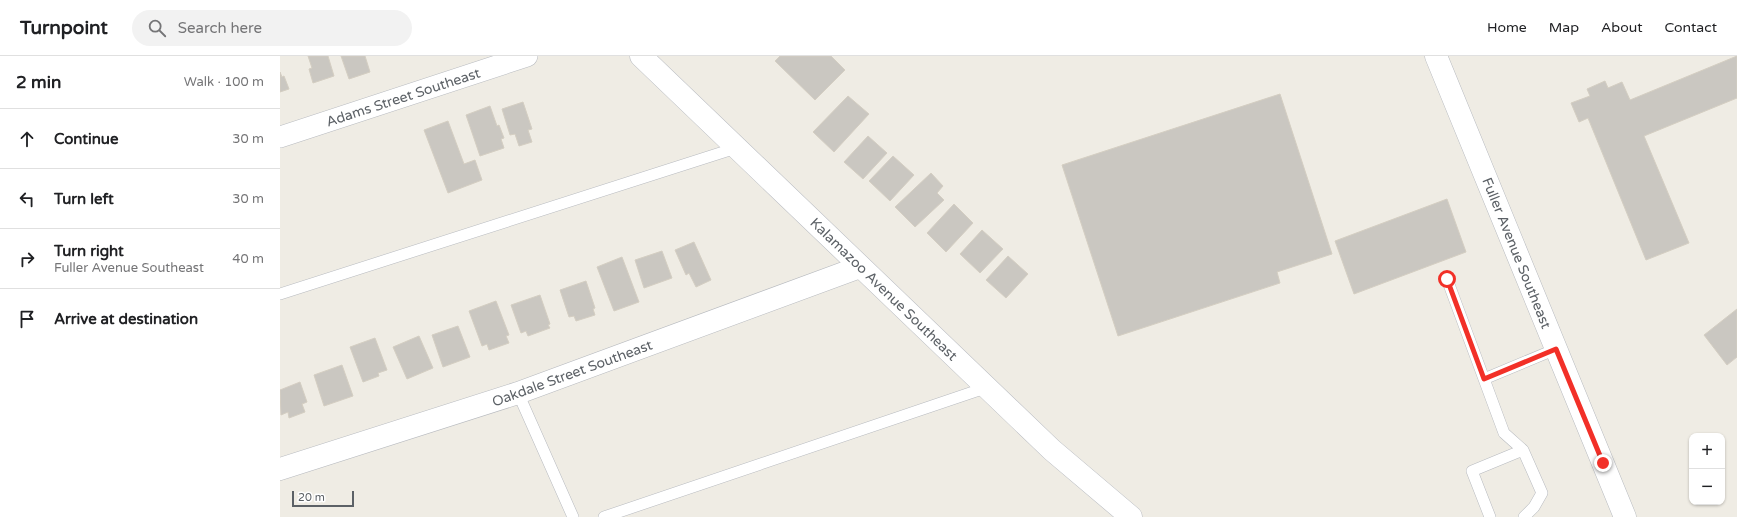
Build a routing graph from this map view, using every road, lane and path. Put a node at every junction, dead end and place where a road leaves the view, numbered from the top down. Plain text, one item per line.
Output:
1 (527, 56) edge
2 (641, 56) edge
3 (1436, 56) edge
4 (280, 138) edge
5 (736, 148) junction
6 (860, 267) junction
7 (1447, 279) dead end
8 (280, 294) edge
9 (1556, 349) junction
10 (1484, 379) junction
11 (988, 387) junction
12 (518, 393) junction
13 (1523, 450) junction
14 (280, 469) edge
15 (1127, 516) edge
16 (573, 517) edge
17 (604, 517) edge
18 (1490, 517) edge
19 (1524, 517) edge
20 (1625, 517) edge

1 - 4 street, Adams Street Southeast
2 - 5 street, Kalamazoo Avenue Southeast
3 - 9 street, Fuller Avenue Southeast
5 - 6 street, Kalamazoo Avenue Southeast
5 - 8 lane
6 - 11 street, Kalamazoo Avenue Southeast
6 - 12 street, Oakdale Street Southeast
7 - 10 lane
9 - 10 lane
9 - 20 street, Fuller Avenue Southeast
10 - 13 lane
11 - 15 street, Kalamazoo Avenue Southeast
11 - 17 lane
12 - 14 street, Oakdale Street Southeast
12 - 16 lane
13 - 18 lane
13 - 19 lane

